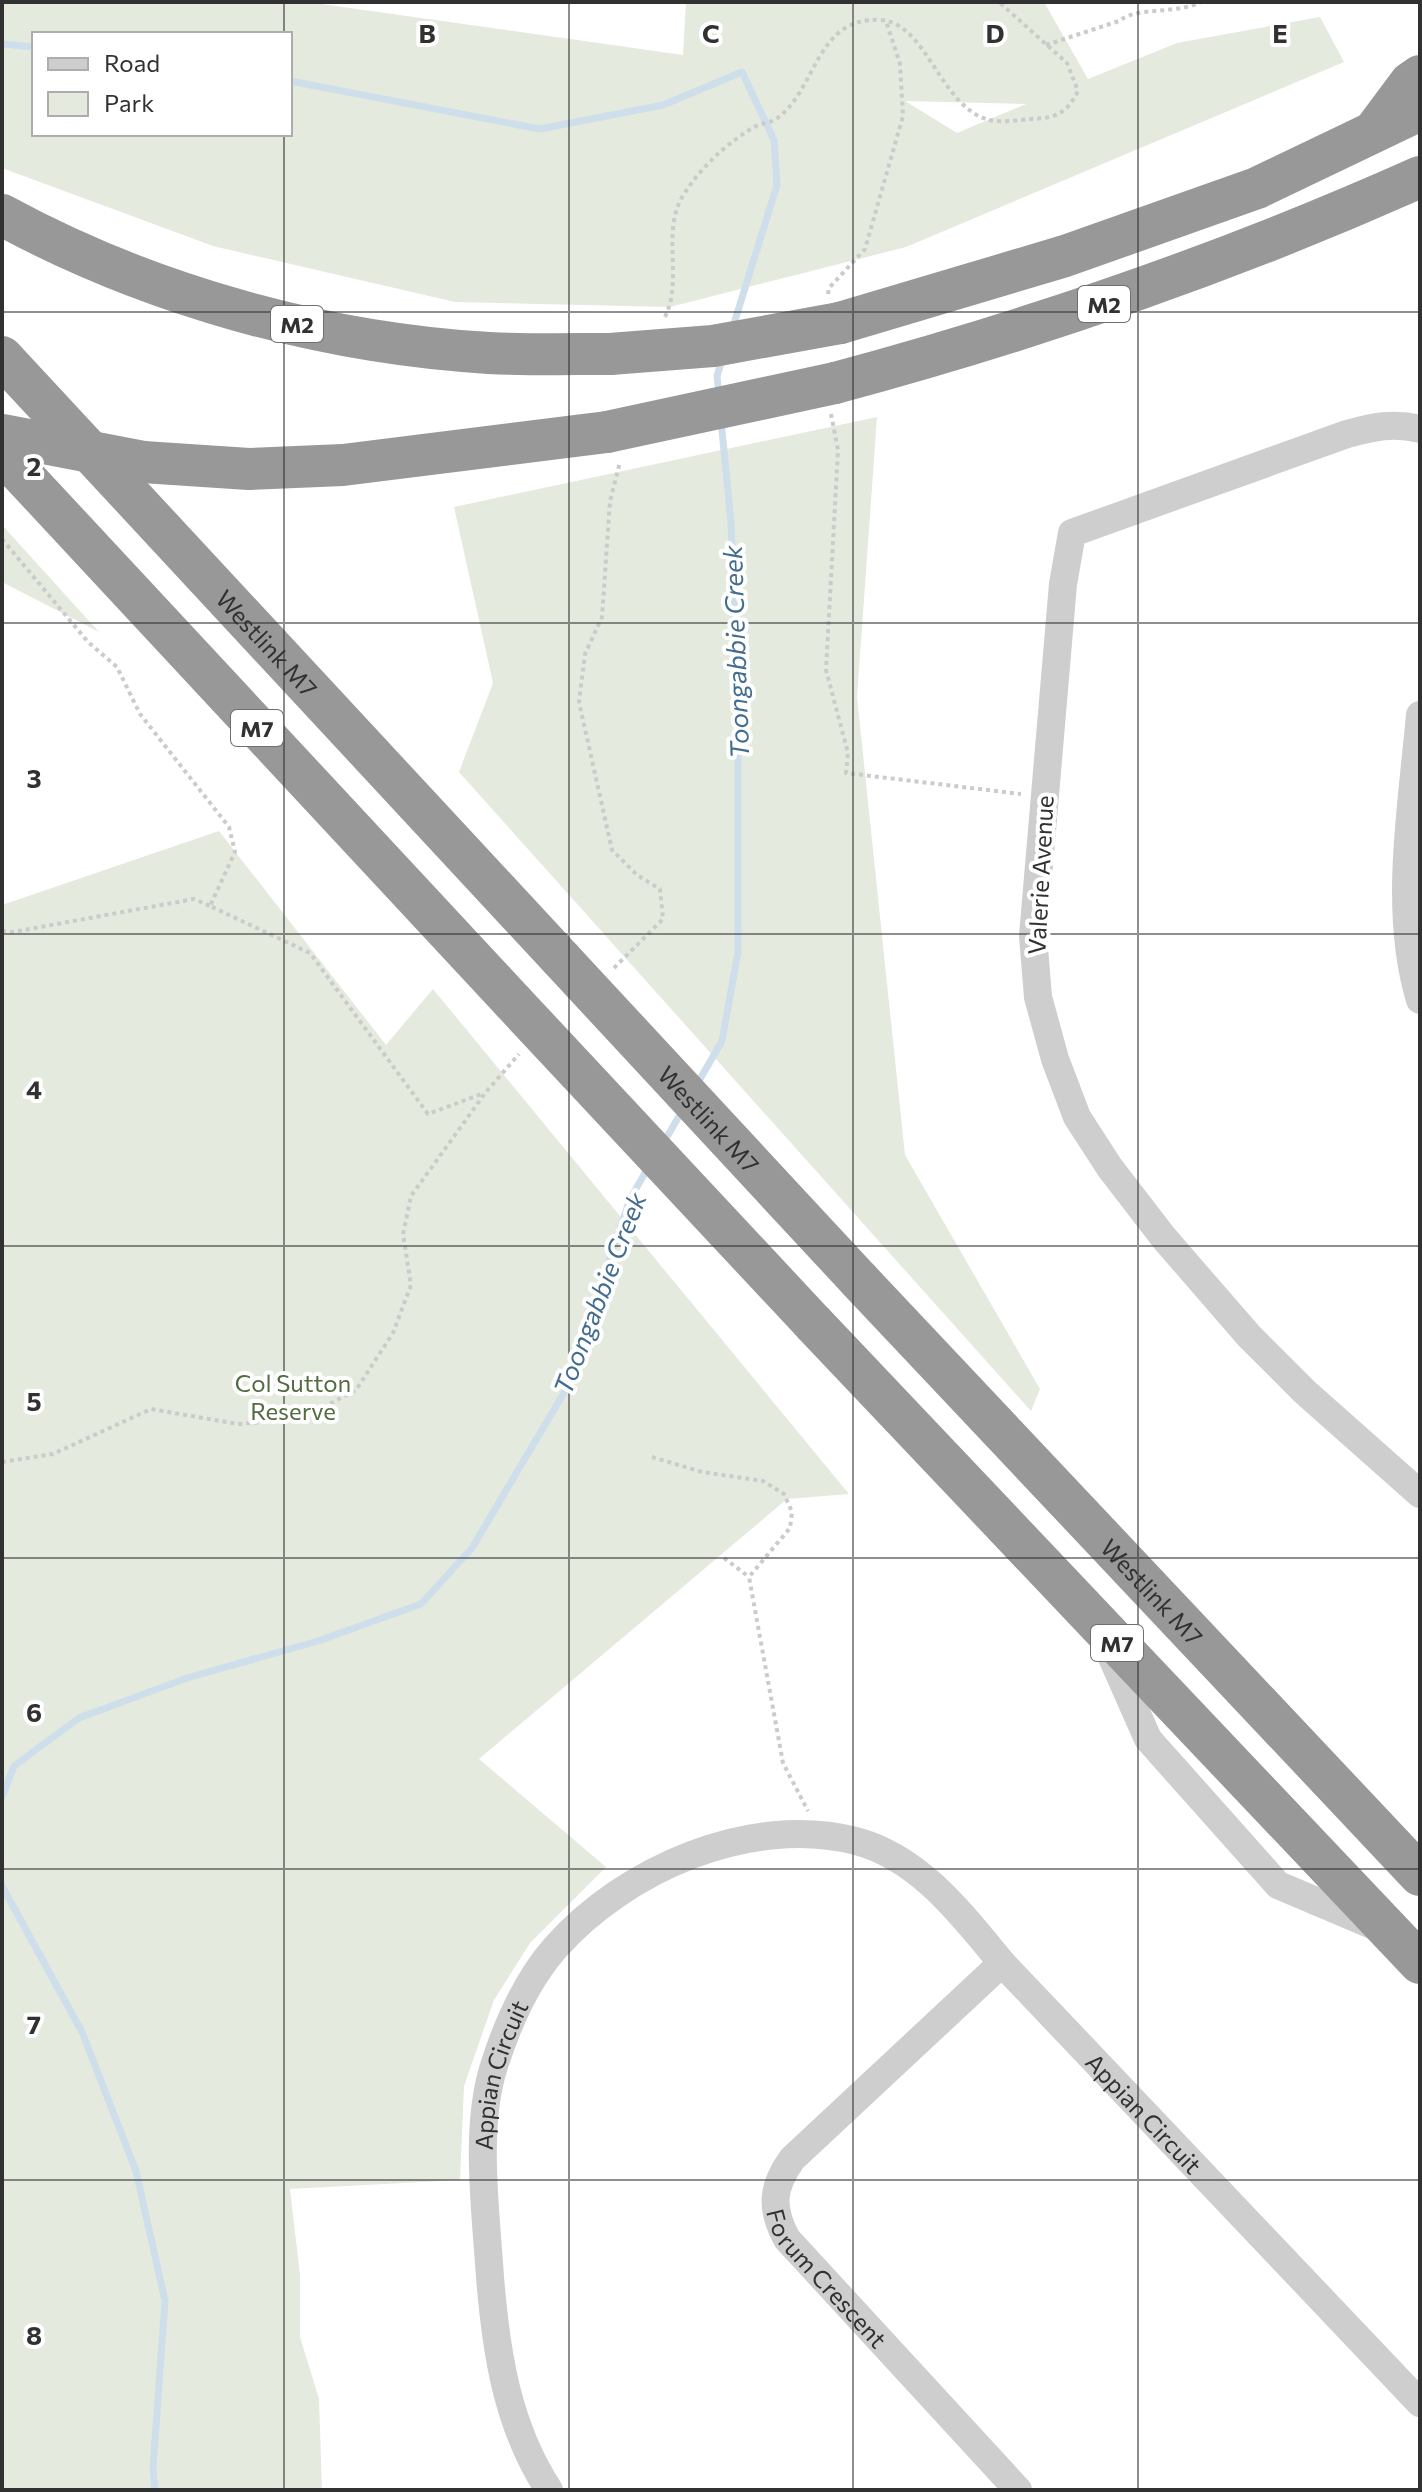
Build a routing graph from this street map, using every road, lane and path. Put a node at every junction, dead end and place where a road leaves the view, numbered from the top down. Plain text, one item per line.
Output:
1 (999, 2) edge
2 (1201, 2) edge
3 (886, 21) junction
4 (1046, 45) junction
5 (1420, 76) edge
6 (1420, 110) edge
7 (756, 125) dead end
8 (1372, 134) junction
9 (1420, 177) edge
10 (2, 215) edge
11 (833, 314) junction
12 (2, 357) edge
13 (832, 398) junction
14 (1420, 429) edge
15 (2, 435) edge
16 (2, 453) edge
17 (2, 539) edge
18 (1420, 715) edge
19 (1044, 797) junction
20 (1415, 854) edge
21 (210, 906) junction
22 (2, 931) edge
23 (1420, 1000) edge
24 (486, 1092) dead end
25 (652, 1457) dead end
26 (1420, 1494) edge
27 (724, 1558) dead end
28 (749, 1577) junction
29 (810, 1825) junction
30 (1420, 1875) edge
31 (1406, 1948) edge
32 (1002, 1963) junction
33 (1420, 2403) edge
34 (549, 2490) edge
35 (1018, 2490) edge

1 - 4 path
2 - 4 path
3 - 4 path
3 - 7 path
3 - 11 path
5 - 8 highway, M2
6 - 8 highway, M2
8 - 11 highway, M2
9 - 13 highway, M2
10 - 11 highway, M2, bridge
12 - 30 highway, Westlink M7 / M7, bridge
13 - 15 highway, M2, bridge
13 - 19 path
14 - 19 street, Valerie Avenue
16 - 31 highway, M7, bridge
17 - 21 path
18 - 20 street
19 - 26 street, Valerie Avenue
20 - 23 street
21 - 22 path
21 - 24 path
25 - 28 path
27 - 28 path
28 - 29 path
29 - 32 street, Appian Circuit
29 - 34 street, Appian Circuit
32 - 33 street, Appian Circuit
32 - 35 street, Forum Crescent

